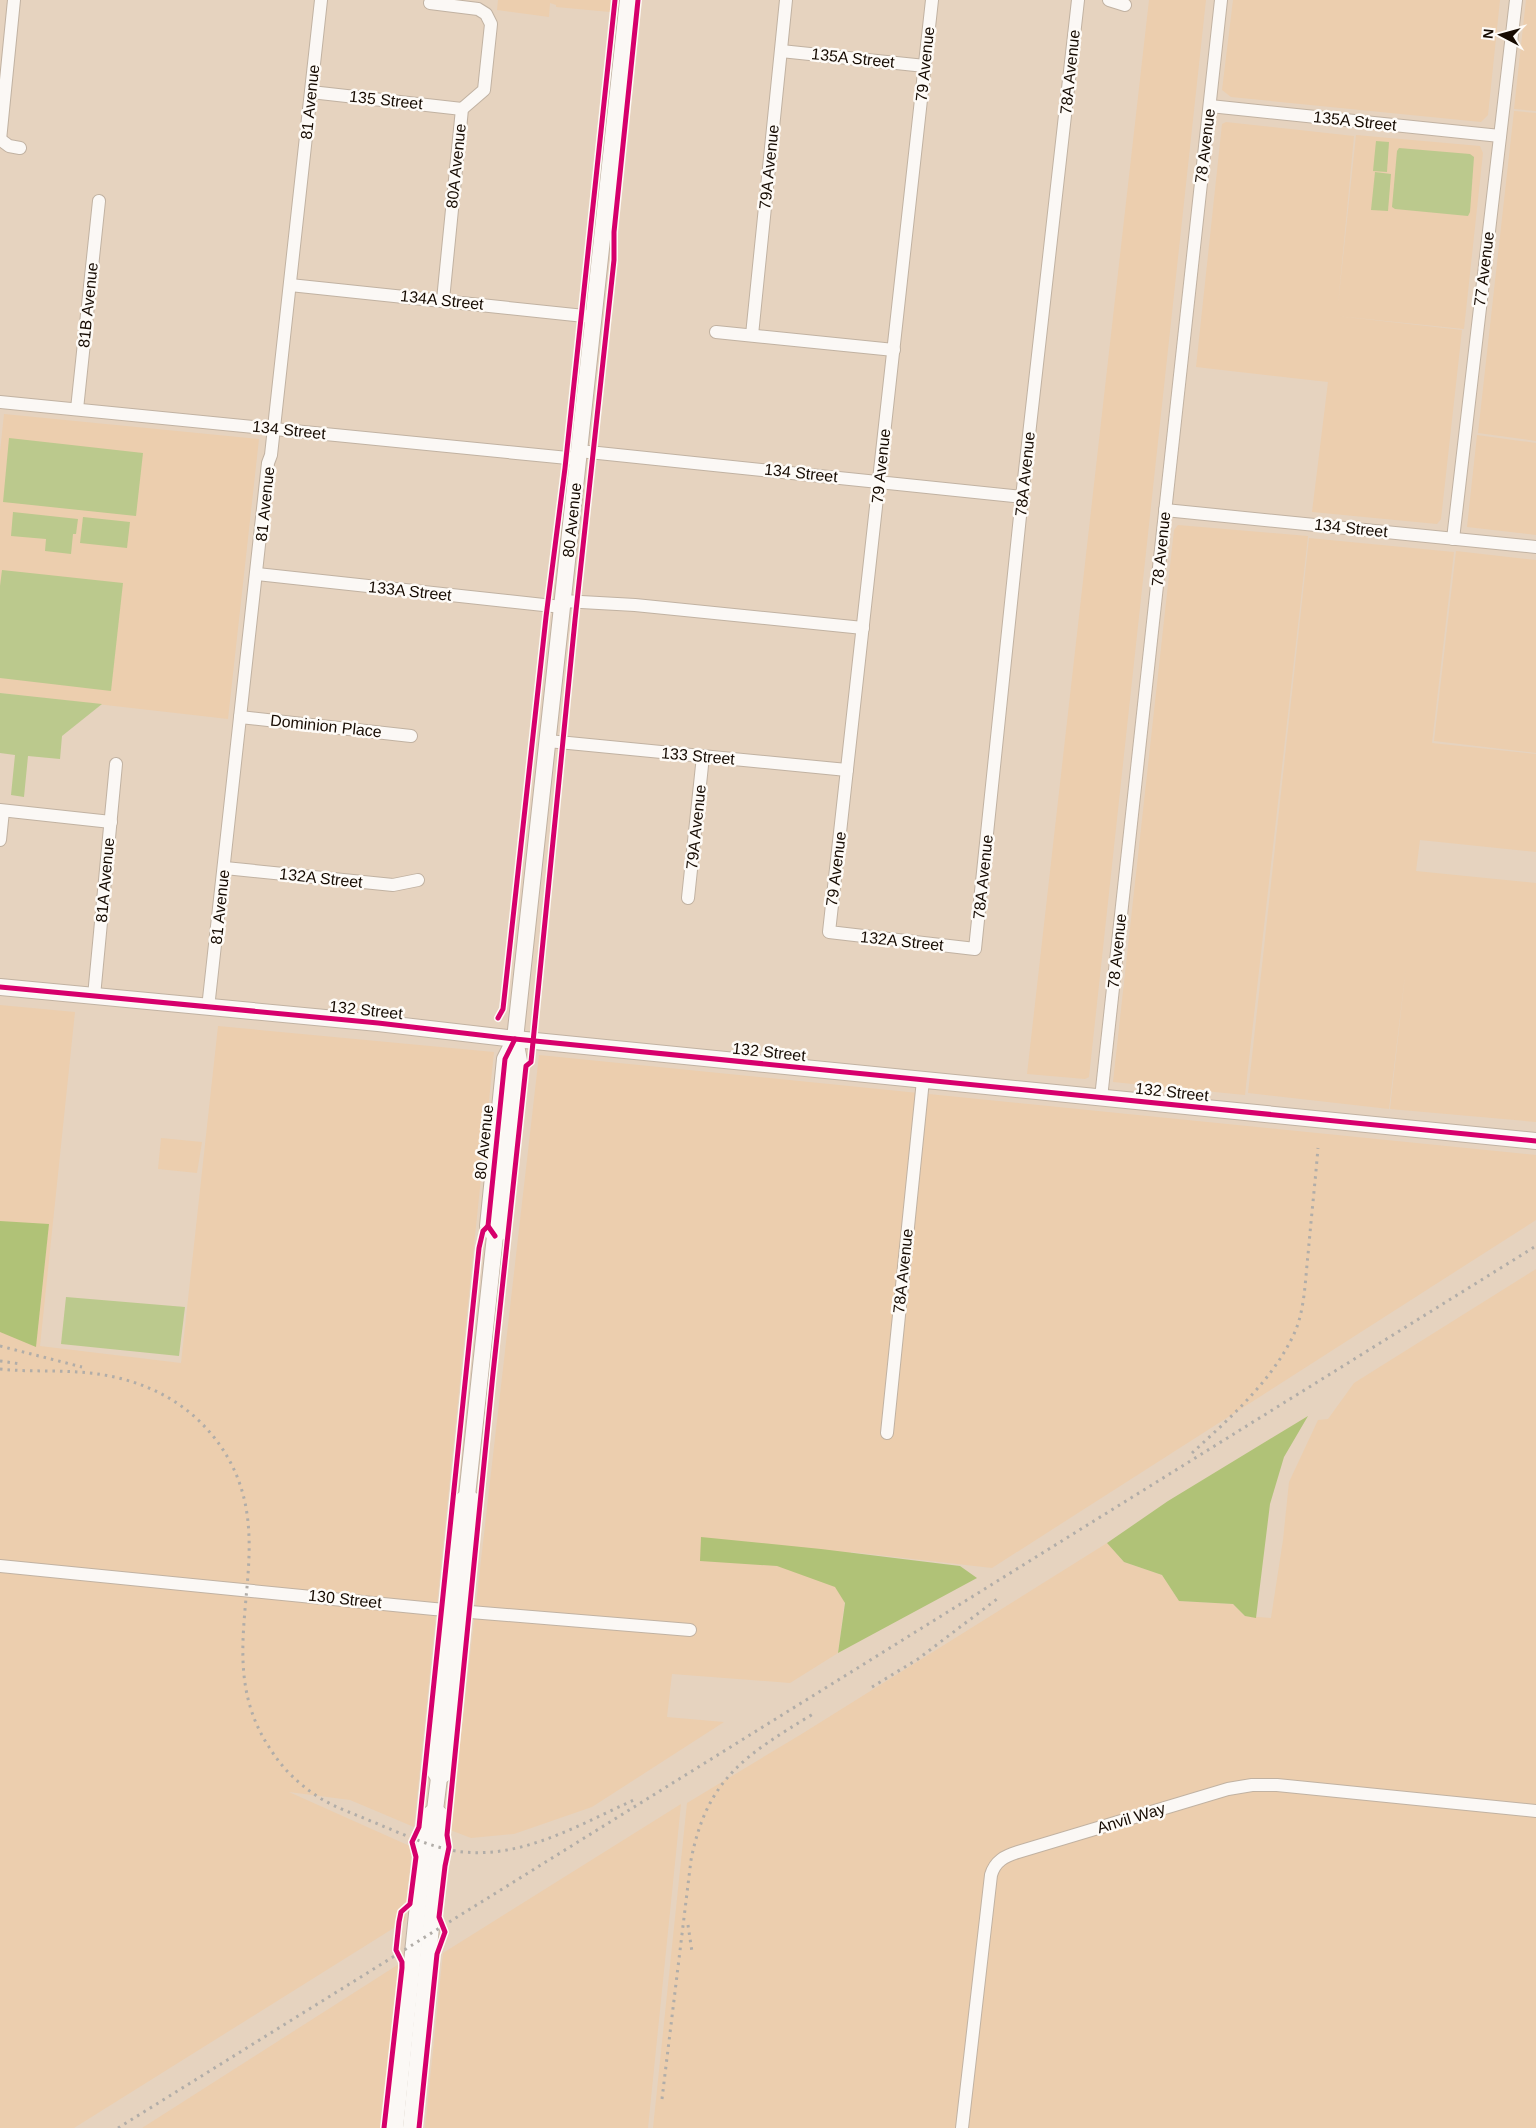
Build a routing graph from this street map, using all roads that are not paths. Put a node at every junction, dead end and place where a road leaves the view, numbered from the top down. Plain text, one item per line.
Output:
1 (14, 0) edge
2 (321, 0) edge
3 (628, 0) edge
4 (786, 0) edge
5 (932, 0) edge
6 (1078, 0) edge
7 (1109, 0) edge
8 (1221, 0) edge
9 (1516, 0) edge
10 (430, 3) dead end
11 (1126, 5) dead end
12 (781, 51) junction
13 (925, 66) junction
14 (311, 92) junction
15 (1210, 106) junction
16 (462, 109) junction
17 (1500, 136) junction
18 (0, 140) edge
19 (20, 148) dead end
20 (99, 201) dead end
21 (290, 284) junction
22 (443, 300) junction
23 (594, 316) junction
24 (716, 332) dead end
25 (752, 335) junction
26 (894, 350) junction
27 (0, 402) edge
28 (77, 409) junction
29 (273, 429) junction
30 (579, 455) junction
31 (880, 482) junction
32 (1022, 497) junction
33 (1165, 510) junction
34 (1453, 539) junction
35 (1536, 547) edge
36 (257, 574) junction
37 (562, 604) junction
38 (863, 628) junction
39 (240, 716) junction
40 (411, 736) dead end
41 (548, 741) junction
42 (703, 756) junction
43 (116, 764) dead end
44 (847, 770) junction
45 (2, 811) edge
46 (111, 822) junction
47 (0, 840) edge
48 (225, 868) junction
49 (418, 880) dead end
50 (688, 898) dead end
51 (828, 932) joint
52 (975, 949) joint
53 (0, 987) edge
54 (94, 996) junction
55 (208, 1008) junction
56 (515, 1039) junction
57 (923, 1080) junction
58 (1101, 1098) junction
59 (1536, 1141) edge
60 (887, 1433) dead end
61 (0, 1566) edge
62 (455, 1610) junction
63 (690, 1630) dead end
64 (435, 1810) junction
65 (1536, 1811) edge
66 (406, 2019) junction
67 (418, 2055) junction
68 (395, 2128) edge
69 (411, 2128) edge
70 (962, 2128) edge

1 - 18 street
2 - 14 street, 81 Avenue
3 - 23 main road, 80 Avenue
4 - 12 street, 79A Avenue
5 - 13 street, 79 Avenue
6 - 32 street, 78A Avenue
7 - 11 street
8 - 15 street, 78 Avenue
9 - 17 street, 77 Avenue
10 - 16 street, 80A Avenue
12 - 13 street, 135A Street
12 - 25 street, 79A Avenue
13 - 26 street, 79 Avenue
14 - 16 street, 135 Street
14 - 21 street, 81 Avenue
15 - 17 street, 135A Street
15 - 33 street, 78 Avenue
16 - 22 street, 80A Avenue
17 - 34 street, 77 Avenue
18 - 19 street
20 - 28 street, 81B Avenue
21 - 22 street, 134A Street
21 - 29 street, 81 Avenue
22 - 23 street, 134A Street
23 - 30 main road, 80 Avenue
24 - 25 street
25 - 26 street
26 - 31 street, 79 Avenue
27 - 28 street, 134 Street
28 - 29 street, 134 Street
29 - 30 street, 134 Street
29 - 36 street, 81 Avenue
30 - 31 street, 134 Street
30 - 37 main road, 80 Avenue
31 - 32 street, 134 Street
31 - 38 street, 79 Avenue
32 - 52 street, 78A Avenue
33 - 34 street, 134 Street
33 - 58 street, 78 Avenue
34 - 35 street, 134 Street
36 - 37 street, 133A Street
36 - 39 street, 81 Avenue
37 - 38 street, 133A Street
37 - 41 main road, 80 Avenue
38 - 44 street, 79 Avenue
39 - 40 street, Dominion Place
39 - 48 street, 81 Avenue
41 - 42 street, 133 Street
41 - 56 main road, 80 Avenue
42 - 44 street, 133 Street
42 - 50 street, 79A Avenue
43 - 46 street, 81A Avenue
44 - 51 street, 79 Avenue
45 - 46 street
45 - 47 street
46 - 54 street, 81A Avenue
48 - 49 street, 132A Street
48 - 55 street, 81 Avenue
51 - 52 street, 132A Street
53 - 54 main road, 132 Street
54 - 55 main road, 132 Street
55 - 56 main road, 132 Street
56 - 57 main road, 132 Street
56 - 62 main road, 80 Avenue
57 - 58 main road, 132 Street
57 - 60 street, 78A Avenue
58 - 59 main road, 132 Street
61 - 62 street, 130 Street
62 - 63 street, 130 Street
62 - 64 main road, 80 Avenue
64 - 66 main road, 80 Avenue
64 - 67 main road, 80 Avenue
65 - 70 street, Anvil Way
66 - 67 main road
66 - 68 main road, 80 Avenue
67 - 69 main road, 80 Avenue

